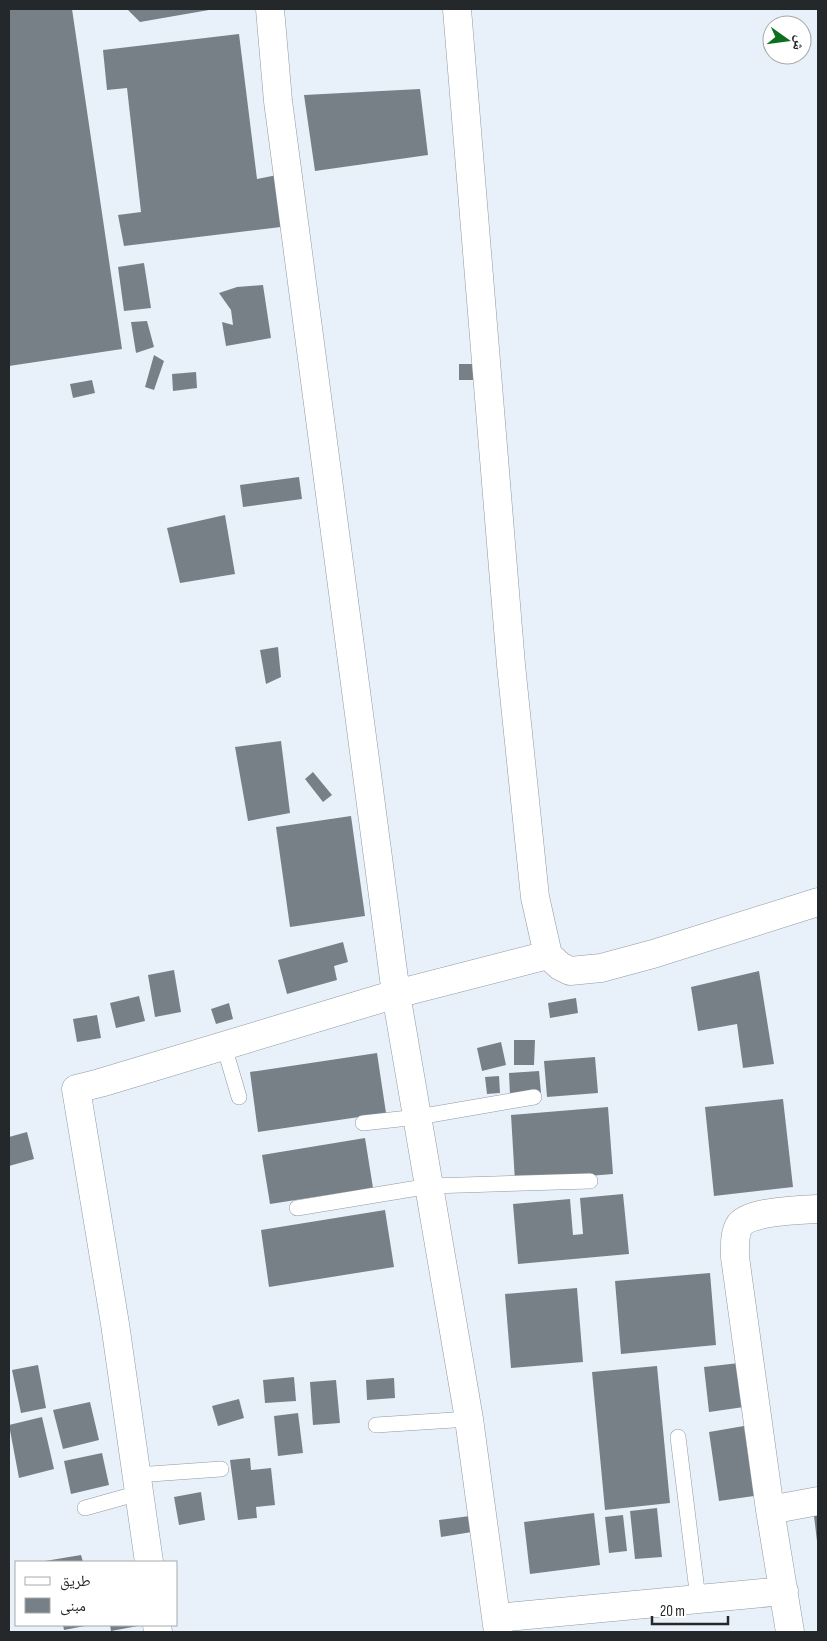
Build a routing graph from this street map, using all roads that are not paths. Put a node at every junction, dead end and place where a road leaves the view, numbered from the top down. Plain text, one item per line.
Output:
1 (270, 9) edge
2 (457, 9) edge
3 (818, 902) edge
4 (548, 954) junction
5 (396, 994) junction
6 (224, 1046) junction
7 (239, 1097) dead end
8 (534, 1097) dead end
9 (418, 1117) junction
10 (363, 1123) dead end
11 (590, 1181) dead end
12 (430, 1186) junction
13 (297, 1208) dead end
14 (818, 1209) edge
15 (469, 1419) junction
16 (376, 1425) dead end
17 (678, 1437) dead end
18 (221, 1469) dead end
19 (138, 1484) junction
20 (818, 1502) edge
21 (85, 1508) dead end
22 (770, 1510) junction
23 (149, 1561) edge
24 (784, 1591) junction
25 (698, 1599) junction
26 (497, 1625) edge
27 (790, 1632) edge

1 - 5 street
2 - 4 street
3 - 4 street
4 - 5 street
5 - 6 street
5 - 9 street
6 - 7 lane
6 - 19 street
8 - 9 lane
9 - 10 lane
9 - 12 street
11 - 12 lane
12 - 13 lane
12 - 15 street
14 - 22 street
15 - 16 lane
15 - 26 street
17 - 25 lane
18 - 19 lane
19 - 21 lane
19 - 23 street
20 - 22 street
22 - 24 street
24 - 25 street
24 - 27 street
25 - 26 street

